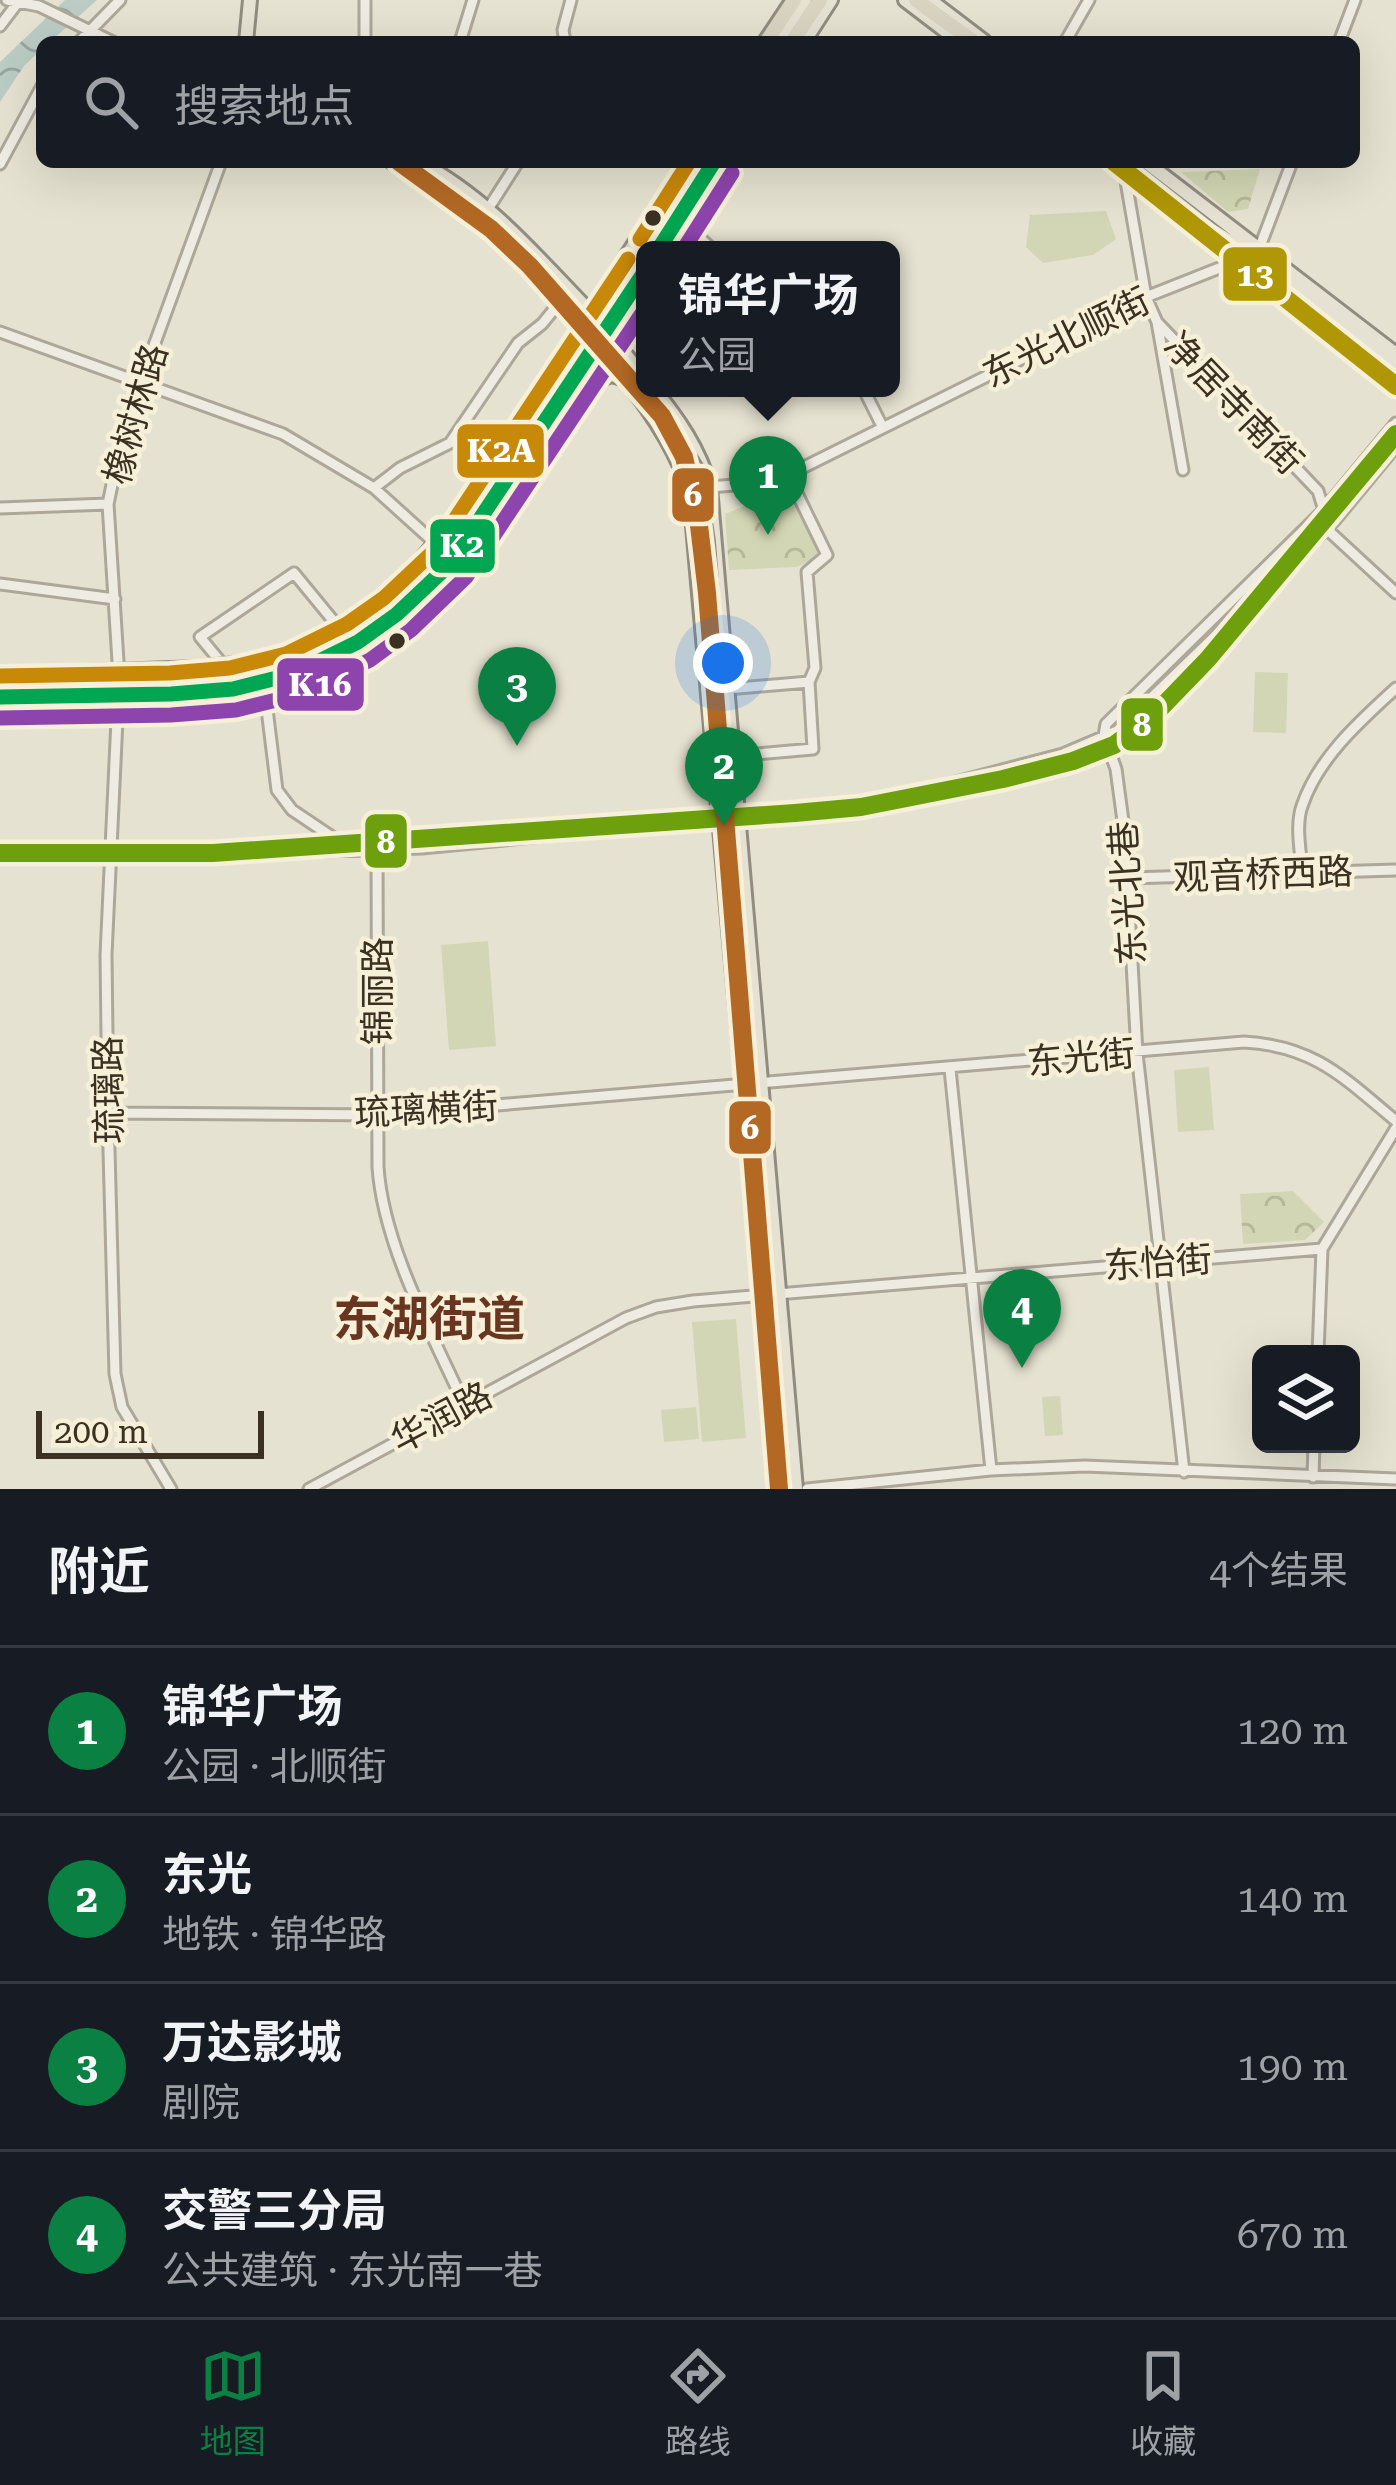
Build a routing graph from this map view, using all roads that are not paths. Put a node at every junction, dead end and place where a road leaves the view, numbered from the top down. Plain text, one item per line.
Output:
1 (7, 0) edge
2 (120, 0) edge
3 (253, 0) edge
4 (365, 0) edge
5 (473, 0) edge
6 (571, 0) edge
7 (794, 0) edge
8 (805, 0) edge
9 (820, 0) edge
10 (831, 0) edge
11 (905, 0) edge
12 (916, 0) edge
13 (1089, 0) edge
14 (1355, 0) edge
15 (19, 1) edge
16 (937, 2) edge
17 (0, 26) edge
18 (90, 30) junction
19 (85, 36) edge
20 (102, 36) edge
21 (250, 36) edge
22 (365, 36) edge
23 (462, 36) edge
24 (564, 36) edge
25 (770, 36) edge
26 (781, 36) edge
27 (797, 36) edge
28 (808, 36) edge
29 (952, 36) edge
30 (966, 36) edge
31 (978, 36) edge
32 (1068, 36) edge
33 (1341, 36) edge
34 (36, 97) edge
35 (0, 164) edge
36 (219, 168) edge
37 (403, 168) edge
38 (430, 168) edge
39 (514, 168) edge
40 (690, 168) edge
41 (690, 168) edge
42 (710, 168) edge
43 (723, 168) edge
44 (1123, 168) edge
45 (1130, 168) edge
46 (1153, 168) edge
47 (1290, 168) edge
48 (488, 209) junction
49 (686, 225) junction
50 (641, 241) edge
51 (645, 241) edge
52 (664, 241) edge
53 (676, 241) edge
54 (703, 241) edge
55 (636, 249) edge
56 (1255, 252) junction
57 (636, 256) edge
58 (636, 285) edge
59 (1146, 297) junction
60 (636, 300) edge
61 (560, 302) junction
62 (597, 319) junction
63 (1157, 322) junction
64 (0, 332) edge
65 (588, 332) junction
66 (611, 337) junction
67 (602, 351) junction
68 (1396, 354) edge
69 (636, 368) edge
70 (1396, 368) edge
71 (141, 381) junction
72 (636, 387) edge
73 (636, 396) edge
74 (637, 397) edge
75 (647, 397) edge
76 (660, 397) edge
77 (867, 397) edge
78 (1396, 423) edge
79 (882, 427) junction
80 (1396, 446) edge
81 (1183, 470) dead end
82 (788, 476) junction
83 (710, 487) junction
84 (374, 488) junction
85 (108, 504) junction
86 (0, 508) edge
87 (489, 508) junction
88 (1324, 510) junction
89 (1329, 526) junction
90 (441, 548) junction
91 (0, 584) edge
92 (1396, 593) edge
93 (115, 599) junction
94 (344, 633) junction
95 (229, 671) junction
96 (0, 677) edge
97 (118, 677) junction
98 (809, 682) junction
99 (28, 684) joint
100 (1396, 688) edge
101 (727, 689) junction
102 (265, 693) junction
103 (0, 700) edge
104 (118, 703) junction
105 (45, 706) junction
106 (711, 709) junction
107 (0, 713) edge
108 (1104, 736) junction
109 (735, 756) dead end
110 (922, 791) dead end
111 (737, 817) junction
112 (720, 818) junction
113 (377, 850) junction
114 (352, 851) junction
115 (112, 857) junction
116 (1396, 870) edge
117 (1302, 872) junction
118 (1129, 878) junction
119 (1137, 1053) junction
120 (950, 1069) junction
121 (760, 1084) junction
122 (743, 1086) junction
123 (108, 1113) junction
124 (378, 1115) junction
125 (1396, 1124) edge
126 (1322, 1249) junction
127 (1160, 1262) junction
128 (970, 1277) junction
129 (779, 1294) junction
130 (761, 1296) junction
131 (1318, 1345) edge
132 (464, 1404) junction
133 (1314, 1453) edge
134 (991, 1470) junction
135 (1184, 1472) junction
136 (1313, 1477) junction
137 (1396, 1479) edge
138 (171, 1489) edge
139 (309, 1489) edge
140 (778, 1489) edge
141 (796, 1489) edge
142 (807, 1489) edge

1 - 15 street
2 - 18 street
3 - 21 main road
4 - 22 street
5 - 23 street
6 - 24 street
7 - 25 highway
8 - 26 main road
9 - 27 highway
10 - 28 main road
11 - 29 main road
12 - 30 highway
13 - 32 street
14 - 33 street
15 - 17 street
15 - 18 street
16 - 31 main road
18 - 19 street
18 - 20 street
34 - 35 street
36 - 71 street, 橡树林路
37 - 61 main road
38 - 48 main road
39 - 48 street
40 - 51 main road
41 - 50 highway, bridge
42 - 52 highway
43 - 49 main road
44 - 59 street
45 - 56 main road
46 - 56 main road
47 - 56 street
48 - 62 main road
49 - 53 main road
49 - 54 street
55 - 96 highway, bridge
56 - 59 street, 东光北顺街
56 - 68 main road
56 - 70 main road
57 - 62 main road
58 - 87 highway, bridge
59 - 63 street
59 - 79 street, 东光北顺街
60 - 66 main road
61 - 65 main road
61 - 84 street
62 - 65 main road
62 - 66 main road
63 - 81 street
63 - 88 street, 净居寺南街
64 - 71 street
65 - 67 main road
65 - 90 main road
66 - 67 main road
66 - 69 main road
67 - 73 main road
67 - 102 main road
71 - 84 street
71 - 85 street, 橡树林路
72 - 87 highway, bridge
74 - 106 main road
75 - 106 highway, bridge
76 - 83 main road
77 - 79 street
78 - 88 street
79 - 82 street, 东光北顺街
80 - 89 street
82 - 83 street, 东光北顺街
82 - 98 street
83 - 101 main road
84 - 90 street
85 - 86 street
85 - 93 street, 橡树林路
87 - 103 highway, bridge
88 - 89 street, 净居寺南街
88 - 108 street
89 - 92 street, 净居寺南街
89 - 108 street
90 - 94 main road
91 - 93 street
93 - 97 street, 橡树林路
94 - 95 main road
94 - 95 street
95 - 97 main road
96 - 99 highway
97 - 99 main road
97 - 104 street, 琉璃路
98 - 101 street
98 - 109 street
100 - 117 street
101 - 111 main road
102 - 104 main road
102 - 114 street
103 - 105 main road
104 - 105 main road
104 - 115 street, 琉璃路
105 - 107 highway
106 - 112 main road
108 - 110 street
108 - 118 street, 东光北巷
111 - 112 street
111 - 121 main road
112 - 113 street
112 - 122 main road
113 - 114 street
113 - 124 street, 锦丽路
114 - 115 street
115 - 123 street, 琉璃路
116 - 117 street, 观音桥西路
117 - 118 street, 观音桥西路
118 - 119 street, 东光北巷
119 - 120 street, 东光街
119 - 125 street, 东光街
119 - 127 street, 东光北巷
120 - 121 street, 东光街
120 - 128 street
121 - 122 street, 东光街
121 - 129 main road
122 - 124 street, 琉璃横街
122 - 130 main road
123 - 124 street, 琉璃横街
123 - 138 street, 琉璃路
124 - 132 street, 锦丽路
125 - 126 street
126 - 127 street, 东怡街
126 - 131 street
127 - 128 street, 东怡街
127 - 135 street, 东光北巷
128 - 129 street, 东怡街
128 - 134 street
129 - 130 street, 华润路
129 - 141 main road
130 - 132 street, 华润路
130 - 140 main road
132 - 139 street, 华润路
133 - 136 street
134 - 135 street
134 - 142 street
135 - 136 street
136 - 137 street

